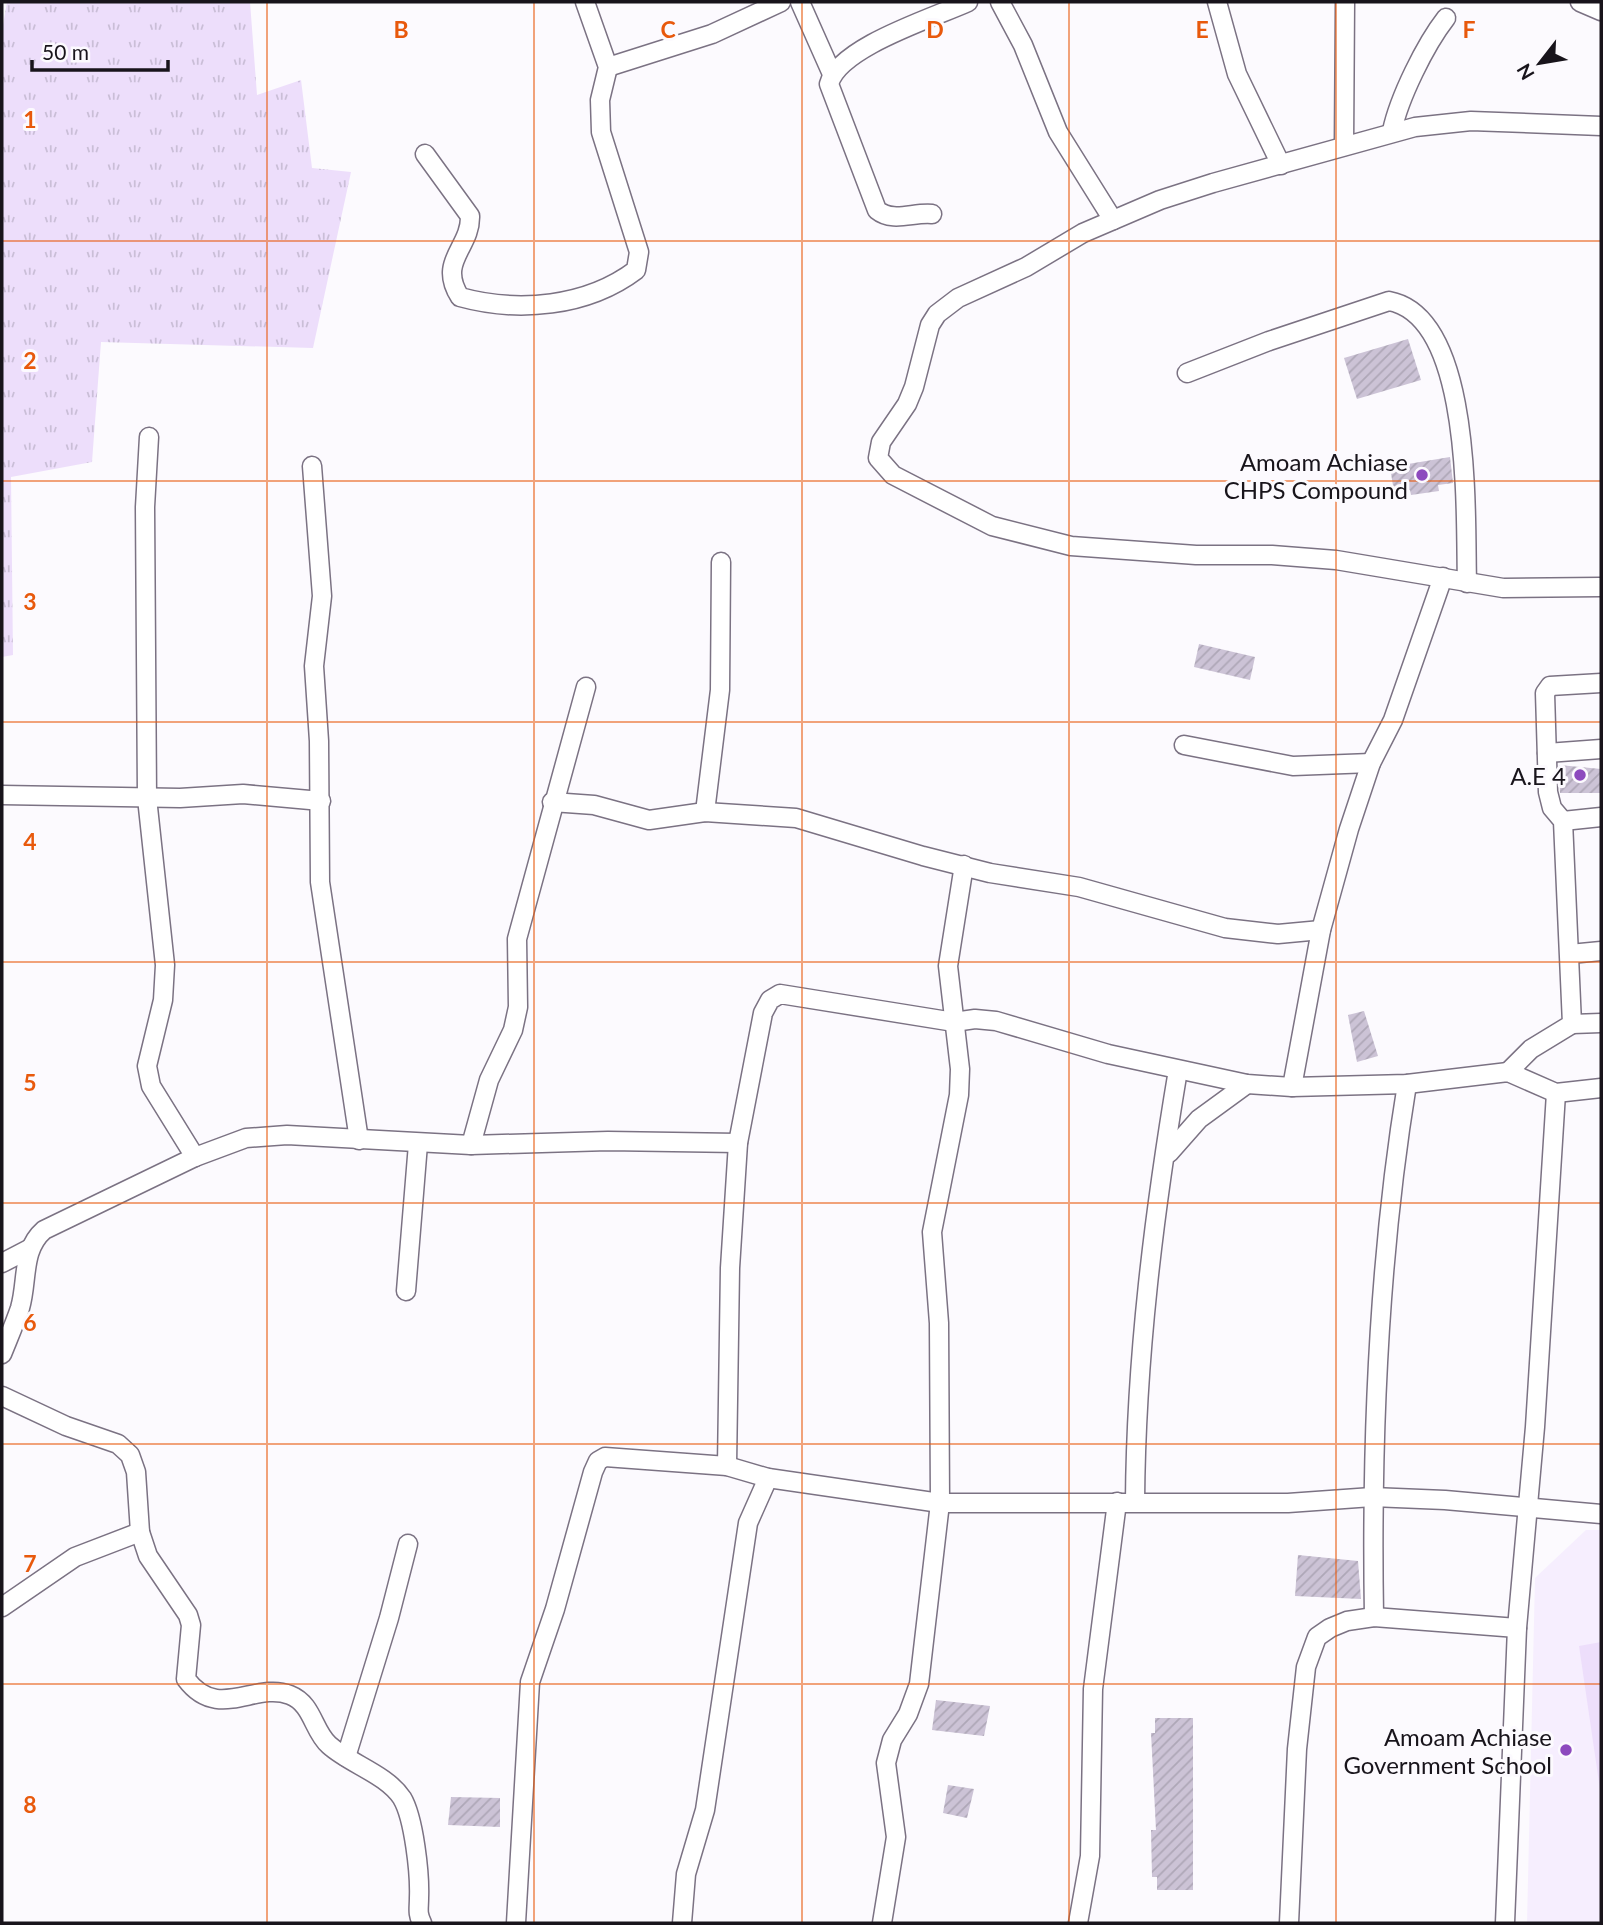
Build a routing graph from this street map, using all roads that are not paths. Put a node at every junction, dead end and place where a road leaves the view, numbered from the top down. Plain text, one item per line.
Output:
1 (585, 2) edge
2 (781, 2) edge
3 (800, 2) edge
4 (968, 2) edge
5 (1000, 2) edge
6 (1217, 2) edge
7 (1345, 2) edge
8 (1580, 2) edge
9 (1601, 11) edge
10 (1446, 18) dead end
11 (608, 67) junction
12 (832, 74) junction
13 (1601, 126) edge
14 (1392, 131) junction
15 (1344, 146) junction
16 (425, 154) dead end
17 (1281, 165) junction
18 (932, 214) dead end
19 (1112, 220) junction
20 (1187, 373) dead end
21 (149, 437) dead end
22 (312, 466) dead end
23 (721, 562) dead end
24 (1443, 577) junction
25 (1467, 583) junction
26 (1601, 587) edge
27 (1601, 683) edge
28 (586, 687) dead end
29 (1184, 745) dead end
30 (1601, 748) edge
31 (1547, 753) junction
32 (1371, 763) junction
33 (2, 795) edge
34 (147, 798) junction
35 (321, 801) junction
36 (552, 802) junction
37 (705, 812) junction
38 (1601, 817) edge
39 (1563, 821) junction
40 (964, 865) junction
41 (1321, 930) junction
42 (1601, 951) edge
43 (1570, 954) junction
44 (954, 1022) junction
45 (1601, 1023) edge
46 (1572, 1024) junction
47 (1178, 1070) junction
48 (1508, 1072) junction
49 (1247, 1084) junction
50 (1407, 1084) junction
51 (1292, 1087) junction
52 (1601, 1088) edge
53 (1556, 1093) junction
54 (359, 1140) junction
55 (738, 1143) junction
56 (418, 1144) junction
57 (471, 1145) junction
58 (194, 1157) junction
59 (1165, 1158) junction
60 (30, 1249) junction
61 (2, 1263) edge
62 (406, 1291) dead end
63 (2, 1354) edge
64 (2, 1396) edge
65 (727, 1466) junction
66 (768, 1478) junction
67 (1372, 1497) junction
68 (1126, 1502) junction
69 (940, 1503) junction
70 (1526, 1509) junction
71 (1601, 1514) edge
72 (140, 1532) junction
73 (408, 1544) dead end
74 (2, 1607) edge
75 (1374, 1617) junction
76 (1517, 1628) junction
77 (346, 1757) junction
78 (422, 1923) edge
79 (516, 1923) edge
80 (682, 1923) edge
81 (882, 1923) edge
82 (1078, 1923) edge
83 (1289, 1923) edge
84 (1505, 1923) edge

1 - 11 street
2 - 11 street
3 - 12 street
4 - 12 street
5 - 19 street
6 - 17 street
7 - 15 street
8 - 9 street
10 - 14 street
11 - 16 street
12 - 18 street
13 - 14 street
14 - 15 street
15 - 17 street
17 - 19 street
19 - 24 street
20 - 25 street
21 - 34 street
22 - 35 street
23 - 37 street
24 - 25 street
24 - 32 street
25 - 26 street
27 - 31 street
28 - 36 street
29 - 32 street
30 - 31 street
31 - 39 street
32 - 41 street
33 - 34 street
34 - 35 street
34 - 58 street
35 - 54 street
36 - 37 street
36 - 57 street
37 - 40 street
38 - 39 street
39 - 43 street
40 - 41 street
40 - 44 street
41 - 51 street
42 - 43 street
43 - 46 street
44 - 47 street
44 - 55 street
44 - 69 street
45 - 46 street
46 - 48 street
47 - 49 street
47 - 59 street
48 - 50 street
48 - 53 street
49 - 51 street
49 - 59 street
50 - 51 street
50 - 67 street
52 - 53 street
53 - 70 street
54 - 56 street
54 - 58 street
55 - 57 street
55 - 65 street
56 - 57 street
56 - 62 street
58 - 60 street
59 - 68 street
60 - 61 street
60 - 63 street
64 - 72 street
65 - 66 street
65 - 79 street
66 - 69 street
66 - 80 street
67 - 68 street
67 - 70 street
67 - 75 street
68 - 69 street
68 - 82 street
69 - 81 street
70 - 71 street
70 - 76 street
72 - 74 street
72 - 77 street
73 - 77 street
75 - 76 street
75 - 83 street
76 - 84 street
77 - 78 street

